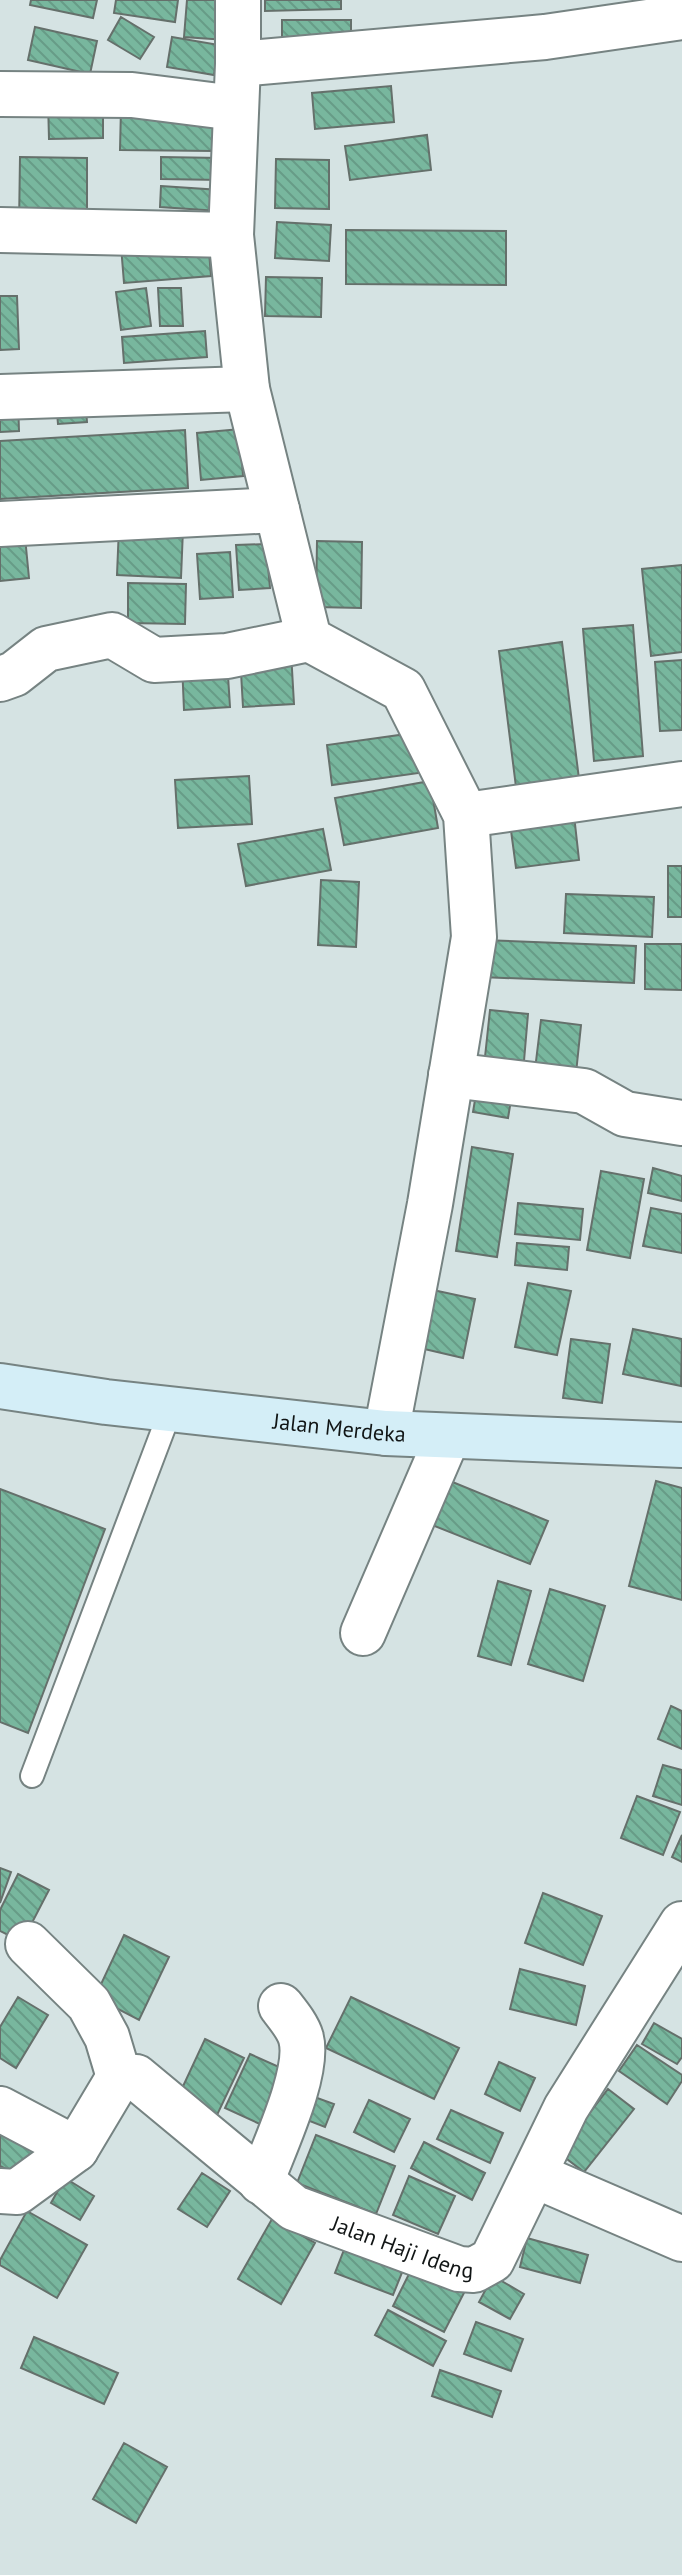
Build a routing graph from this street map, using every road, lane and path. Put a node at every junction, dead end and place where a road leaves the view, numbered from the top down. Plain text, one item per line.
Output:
1 (238, 0) edge
2 (682, 17) edge
3 (238, 64) junction
4 (0, 94) edge
5 (235, 108) junction
6 (0, 230) edge
7 (231, 235) junction
8 (247, 389) junction
9 (0, 397) edge
10 (277, 510) junction
11 (0, 524) edge
12 (309, 639) junction
13 (0, 679) edge
14 (682, 784) edge
15 (466, 815) junction
16 (451, 1075) junction
17 (682, 1123) edge
18 (0, 1386) edge
19 (171, 1409) junction
20 (386, 1433) junction
21 (448, 1436) junction
22 (682, 1445) edge
23 (363, 1633) dead end
24 (32, 1776) dead end
25 (682, 1924) edge
26 (28, 1944) dead end
27 (281, 2006) dead end
28 (119, 2077) junction
29 (0, 2109) edge
30 (76, 2149) junction
31 (534, 2175) junction
32 (261, 2182) junction
33 (0, 2191) edge
34 (682, 2239) edge

1 - 3 street
2 - 3 street
3 - 5 street
4 - 5 street
5 - 7 street
6 - 7 street
7 - 8 street
8 - 9 street
8 - 10 street
10 - 11 street
10 - 12 street
12 - 13 street
12 - 15 street
14 - 15 street
15 - 16 street
16 - 17 street
16 - 20 street
18 - 19 street, Jalan Merdeka
19 - 20 street, Jalan Merdeka
19 - 24 lane
20 - 21 street, Jalan Merdeka
21 - 22 street, Jalan Merdeka
21 - 23 street
25 - 31 street, Jalan Haji Ideng
26 - 28 street
27 - 32 street
28 - 30 street
28 - 32 street, Jalan Haji Ideng
29 - 30 street
30 - 33 street
31 - 32 street, Jalan Haji Ideng
31 - 34 street

